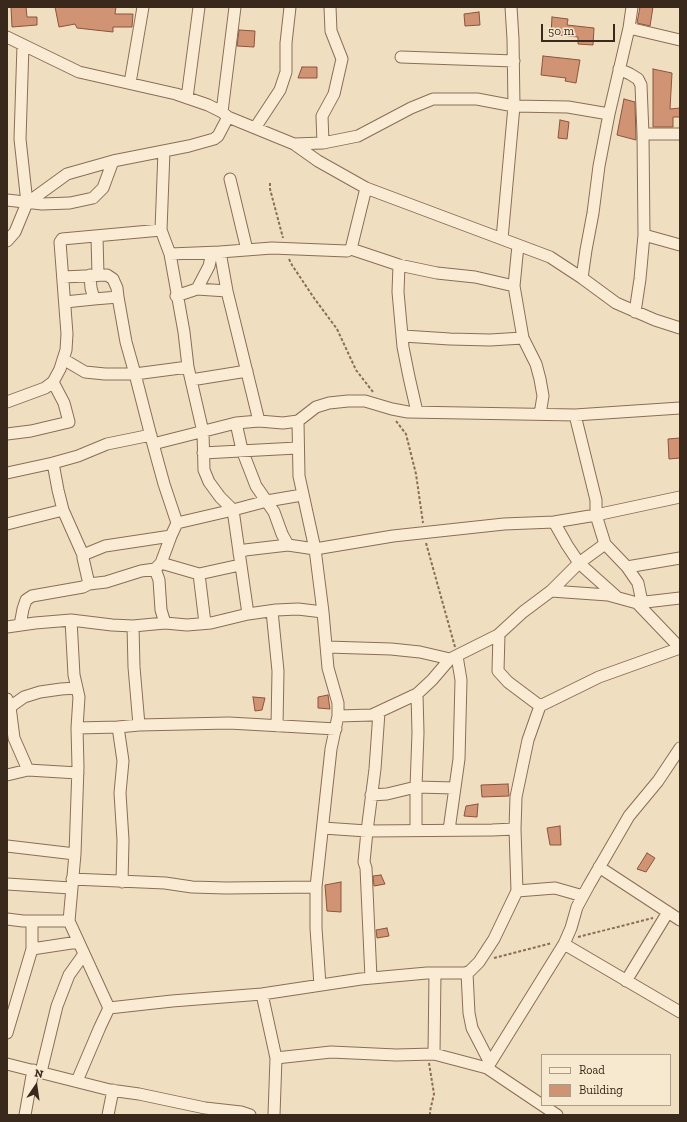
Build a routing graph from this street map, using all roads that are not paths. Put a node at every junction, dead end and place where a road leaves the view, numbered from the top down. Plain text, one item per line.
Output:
1 (142, 7) edge
2 (199, 7) edge
3 (235, 7) edge
4 (290, 7) edge
5 (330, 7) edge
6 (511, 7) edge
7 (632, 7) edge
8 (629, 28) junction
9 (7, 37) edge
10 (680, 40) edge
11 (23, 44) junction
12 (401, 58) dead end
13 (514, 61) junction
14 (619, 69) junction
15 (130, 83) junction
16 (187, 98) junction
17 (514, 106) junction
18 (225, 114) junction
19 (609, 114) junction
20 (255, 128) junction
21 (643, 134) junction
22 (680, 134) edge
23 (323, 143) junction
24 (294, 144) junction
25 (164, 151) junction
26 (113, 161) junction
27 (230, 179) dead end
28 (366, 188) junction
29 (7, 200) edge
30 (27, 203) junction
31 (161, 230) junction
32 (644, 235) junction
33 (97, 237) junction
34 (502, 239) junction
35 (7, 241) edge
36 (518, 245) junction
37 (680, 245) edge
38 (351, 249) junction
39 (247, 250) junction
40 (216, 253) junction
41 (170, 254) junction
42 (399, 265) junction
43 (94, 275) junction
44 (63, 277) junction
45 (582, 278) junction
46 (514, 286) junction
47 (197, 289) junction
48 (227, 291) junction
49 (176, 296) junction
50 (118, 297) junction
51 (94, 299) junction
52 (65, 302) junction
53 (635, 312) junction
54 (680, 328) edge
55 (403, 336) junction
56 (523, 338) junction
57 (63, 359) junction
58 (188, 367) junction
59 (247, 372) junction
60 (135, 374) junction
61 (191, 380) junction
62 (53, 382) junction
63 (7, 402) edge
64 (680, 408) edge
65 (417, 412) junction
66 (540, 414) junction
67 (575, 415) junction
68 (259, 421) junction
69 (298, 421) junction
70 (236, 423) junction
71 (203, 432) junction
72 (7, 434) edge
73 (152, 440) junction
74 (297, 448) junction
75 (242, 450) junction
76 (203, 453) junction
77 (53, 463) junction
78 (7, 473) edge
79 (302, 494) junction
80 (680, 497) edge
81 (267, 501) junction
82 (63, 510) junction
83 (233, 510) junction
84 (596, 515) junction
85 (554, 522) junction
86 (177, 523) junction
87 (7, 524) edge
88 (171, 536) junction
89 (605, 544) junction
90 (288, 545) junction
91 (315, 549) junction
92 (238, 553) junction
93 (83, 555) junction
94 (680, 558) edge
95 (579, 563) junction
96 (240, 565) junction
97 (158, 566) junction
98 (627, 567) junction
99 (199, 574) junction
100 (89, 584) junction
101 (551, 591) junction
102 (618, 598) junction
103 (680, 598) edge
104 (640, 603) junction
105 (272, 611) junction
106 (323, 612) junction
107 (248, 614) junction
108 (72, 620) junction
109 (165, 623) junction
110 (205, 623) junction
111 (20, 625) junction
112 (133, 626) junction
113 (7, 627) edge
114 (499, 634) junction
115 (327, 647) junction
116 (680, 648) edge
117 (453, 657) junction
118 (77, 688) junction
119 (416, 694) junction
120 (540, 706) junction
121 (8, 707) edge
122 (378, 712) junction
123 (338, 716) junction
124 (139, 725) junction
125 (277, 726) junction
126 (118, 727) junction
127 (77, 728) junction
128 (336, 729) junction
129 (680, 748) edge
130 (28, 770) junction
131 (78, 772) junction
132 (7, 775) edge
133 (416, 787) junction
134 (455, 788) junction
135 (371, 795) junction
136 (368, 819) junction
137 (323, 828) junction
138 (515, 829) junction
139 (353, 830) junction
140 (416, 830) junction
141 (449, 830) junction
142 (367, 831) junction
143 (7, 846) edge
144 (75, 854) junction
145 (599, 867) junction
146 (122, 882) junction
147 (72, 883) junction
148 (7, 884) edge
149 (316, 887) junction
150 (517, 890) junction
151 (583, 896) junction
152 (668, 912) junction
153 (7, 919) edge
154 (680, 920) edge
155 (32, 921) junction
156 (69, 921) junction
157 (78, 942) junction
158 (564, 942) junction
159 (32, 949) junction
160 (84, 954) junction
161 (434, 973) junction
162 (467, 973) junction
163 (371, 978) junction
164 (626, 981) junction
165 (320, 985) junction
166 (262, 994) junction
167 (109, 1008) junction
168 (680, 1012) edge
169 (7, 1033) edge
170 (431, 1054) junction
171 (276, 1058) junction
172 (7, 1064) edge
173 (489, 1065) junction
174 (38, 1071) junction
175 (77, 1081) junction
176 (113, 1090) junction
177 (541, 1104) edge
178 (544, 1106) edge
179 (210, 1112) edge
180 (25, 1115) edge
181 (108, 1115) edge
182 (250, 1115) edge
183 (274, 1115) edge
184 (557, 1115) edge

1 - 15 street
2 - 16 street
3 - 18 street
4 - 20 street
5 - 23 street
6 - 13 street
7 - 8 street
8 - 10 street
8 - 14 street
9 - 11 street
11 - 15 street
11 - 30 street
12 - 13 street
13 - 17 street
14 - 19 street
14 - 21 street
15 - 16 street
16 - 18 street
17 - 19 street
17 - 23 street
17 - 34 street
18 - 20 street
18 - 25 street
19 - 45 street
20 - 24 street
21 - 22 street
21 - 32 street
23 - 24 street
24 - 28 street
25 - 26 street
25 - 31 street
26 - 30 street
26 - 30 street
27 - 39 street
28 - 34 street
28 - 38 street
29 - 30 street
30 - 35 street
31 - 33 street
31 - 41 street
32 - 37 street
32 - 53 street
33 - 43 street
33 - 44 street
34 - 36 street
36 - 45 street
36 - 46 street
38 - 39 street
38 - 42 street
39 - 40 street
40 - 41 street
40 - 47 street
40 - 48 street
41 - 49 street
42 - 46 street
42 - 55 street
43 - 44 street
43 - 50 street
43 - 51 street
44 - 52 street
45 - 53 street
46 - 56 street
47 - 48 street
47 - 49 street
48 - 59 street
49 - 58 street
50 - 51 street
50 - 60 street
51 - 52 street
52 - 57 street
53 - 54 street
55 - 56 street
55 - 65 street
56 - 66 street
57 - 60 street
57 - 62 street
58 - 60 street
58 - 61 street
59 - 61 street
59 - 68 street
60 - 73 street
61 - 71 street
62 - 63 street
62 - 72 street
64 - 67 street
65 - 66 street
65 - 69 street
66 - 67 street
67 - 84 street
68 - 69 street
68 - 70 street
69 - 74 street
70 - 71 street
70 - 75 street
71 - 73 street
71 - 76 street
73 - 77 street
73 - 86 street
74 - 75 street
74 - 79 street
75 - 76 street
75 - 81 street
76 - 83 street
77 - 78 street
77 - 82 street
79 - 81 street
79 - 91 street
80 - 84 street
81 - 83 street
81 - 90 street
82 - 87 street
82 - 93 street
83 - 86 street
83 - 92 street
84 - 85 street
84 - 89 street
85 - 91 street
85 - 95 street
86 - 88 street
88 - 93 street
88 - 97 street
89 - 95 street
89 - 98 street
90 - 91 street
90 - 92 street
91 - 106 street
92 - 96 street
93 - 100 street
94 - 98 street
95 - 101 street
95 - 102 street
96 - 99 street
96 - 107 street
97 - 99 street
97 - 100 street
97 - 109 street
98 - 104 street
99 - 110 street
100 - 111 street
101 - 102 street
101 - 114 street
102 - 104 street
103 - 104 street
104 - 116 street
105 - 106 street
105 - 107 street
105 - 125 street
106 - 115 street
107 - 110 street
108 - 111 street
108 - 112 street
108 - 118 street
109 - 110 street
109 - 112 street
111 - 113 street
112 - 124 street
114 - 117 street
114 - 120 street
115 - 117 street
115 - 123 street
116 - 120 street
117 - 119 street
117 - 134 street
118 - 121 street
118 - 127 street
119 - 122 street
119 - 133 street
120 - 138 street
121 - 130 street
122 - 123 street
122 - 135 street
123 - 128 street
124 - 125 street
124 - 126 street
125 - 128 street
126 - 127 street
126 - 146 street
127 - 131 street
128 - 137 street
129 - 145 street
130 - 131 street
130 - 132 street
131 - 144 street
133 - 134 street
133 - 135 street
133 - 140 street
134 - 141 street
135 - 136 street
136 - 139 street
136 - 142 street
137 - 139 street
137 - 149 street
138 - 141 street
138 - 150 street
139 - 142 street
140 - 141 street
140 - 142 street
142 - 163 street
143 - 144 street
144 - 147 street
145 - 151 street
145 - 152 street
146 - 147 street
146 - 149 street
147 - 148 street
147 - 156 street
149 - 165 street
150 - 151 street
150 - 162 street
151 - 158 street
152 - 154 street
152 - 164 street
153 - 155 street
155 - 156 street
155 - 159 street
156 - 157 street
157 - 159 street
157 - 160 street
158 - 164 street
158 - 173 street
159 - 169 street
160 - 167 street
160 - 174 street
161 - 162 street
161 - 163 street
161 - 170 street
162 - 173 street
163 - 165 street
164 - 168 street
165 - 166 street
166 - 167 street
166 - 171 street
167 - 175 street
170 - 171 street
170 - 173 street
171 - 183 street
172 - 174 street
173 - 177 street
174 - 175 street
174 - 180 street
175 - 176 street
176 - 179 street
176 - 181 street
178 - 184 street
179 - 182 street

